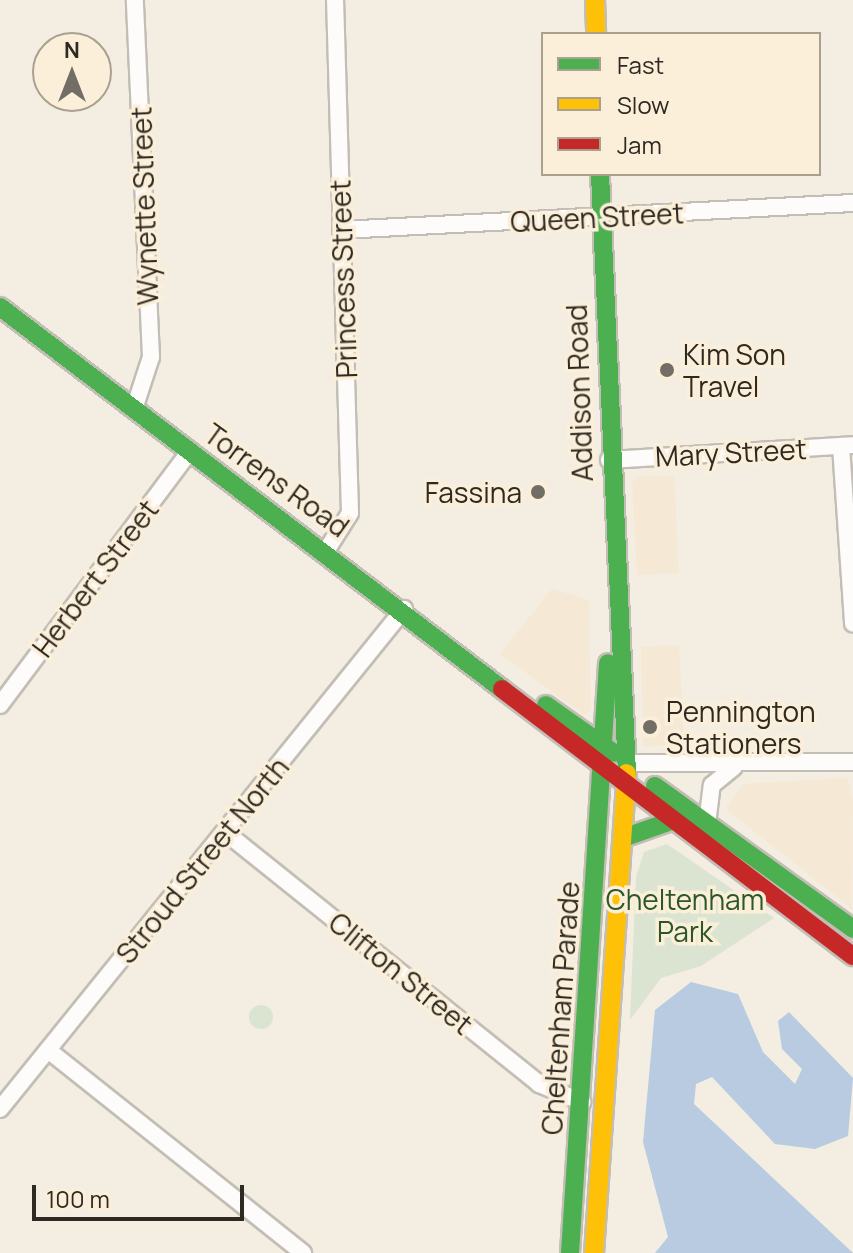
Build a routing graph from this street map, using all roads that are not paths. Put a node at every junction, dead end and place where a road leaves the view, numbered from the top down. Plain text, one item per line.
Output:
1 (135, 0) edge
2 (335, 0) edge
3 (595, 0) edge
4 (596, 32) edge
5 (600, 176) edge
6 (853, 203) edge
7 (602, 217) junction
8 (341, 230) junction
9 (0, 307) edge
10 (134, 409) junction
11 (847, 445) edge
12 (190, 451) junction
13 (609, 460) junction
14 (326, 551) junction
15 (404, 609) junction
16 (615, 609) junction
17 (853, 624) edge
18 (521, 697) junction
19 (0, 705) edge
20 (606, 746) junction
21 (853, 762) edge
22 (628, 763) junction
23 (603, 767) junction
24 (734, 767) junction
25 (628, 785) junction
26 (674, 820) junction
27 (707, 824) junction
28 (225, 832) junction
29 (623, 838) junction
30 (853, 929) edge
31 (853, 956) edge
32 (48, 1050) junction
33 (582, 1102) junction
34 (0, 1109) edge
35 (303, 1253) edge
36 (570, 1253) edge
37 (594, 1253) edge

1 - 10 street, Wynette Street
2 - 8 street, Princess Street
3 - 4 main road
5 - 7 main road, Addison Road
6 - 7 street, Queen Street
7 - 8 street, Queen Street
7 - 13 main road, Addison Road
8 - 14 street, Princess Street
9 - 10 main road, Torrens Road
10 - 12 main road, Torrens Road
11 - 13 street, Mary Street
11 - 17 street
12 - 14 main road, Torrens Road
12 - 19 street, Herbert Street
13 - 16 main road, Addison Road
14 - 15 main road, Torrens Road
15 - 18 main road, Torrens Road
15 - 28 street, Stroud Street North
16 - 20 main road, Addison Road
16 - 22 main road, Addison Road
18 - 20 main road, Torrens Road
18 - 23 main road, Torrens Road
20 - 22 main road, Torrens Road
20 - 23 main road, Addison Road
21 - 24 street
22 - 24 street
22 - 25 main road, Addison Road
22 - 27 main road, Torrens Road
23 - 25 main road, Torrens Road
23 - 33 main road, Cheltenham Parade
24 - 27 street
25 - 26 main road, Torrens Road
25 - 29 main road, Cheltenham Parade
26 - 29 main road
26 - 31 main road, Torrens Road
27 - 30 main road, Torrens Road
28 - 32 street, Stroud Street North
28 - 33 street, Clifton Street
29 - 37 main road, Cheltenham Parade
32 - 34 street, Stroud Street North
32 - 35 street
33 - 36 main road, Cheltenham Parade

